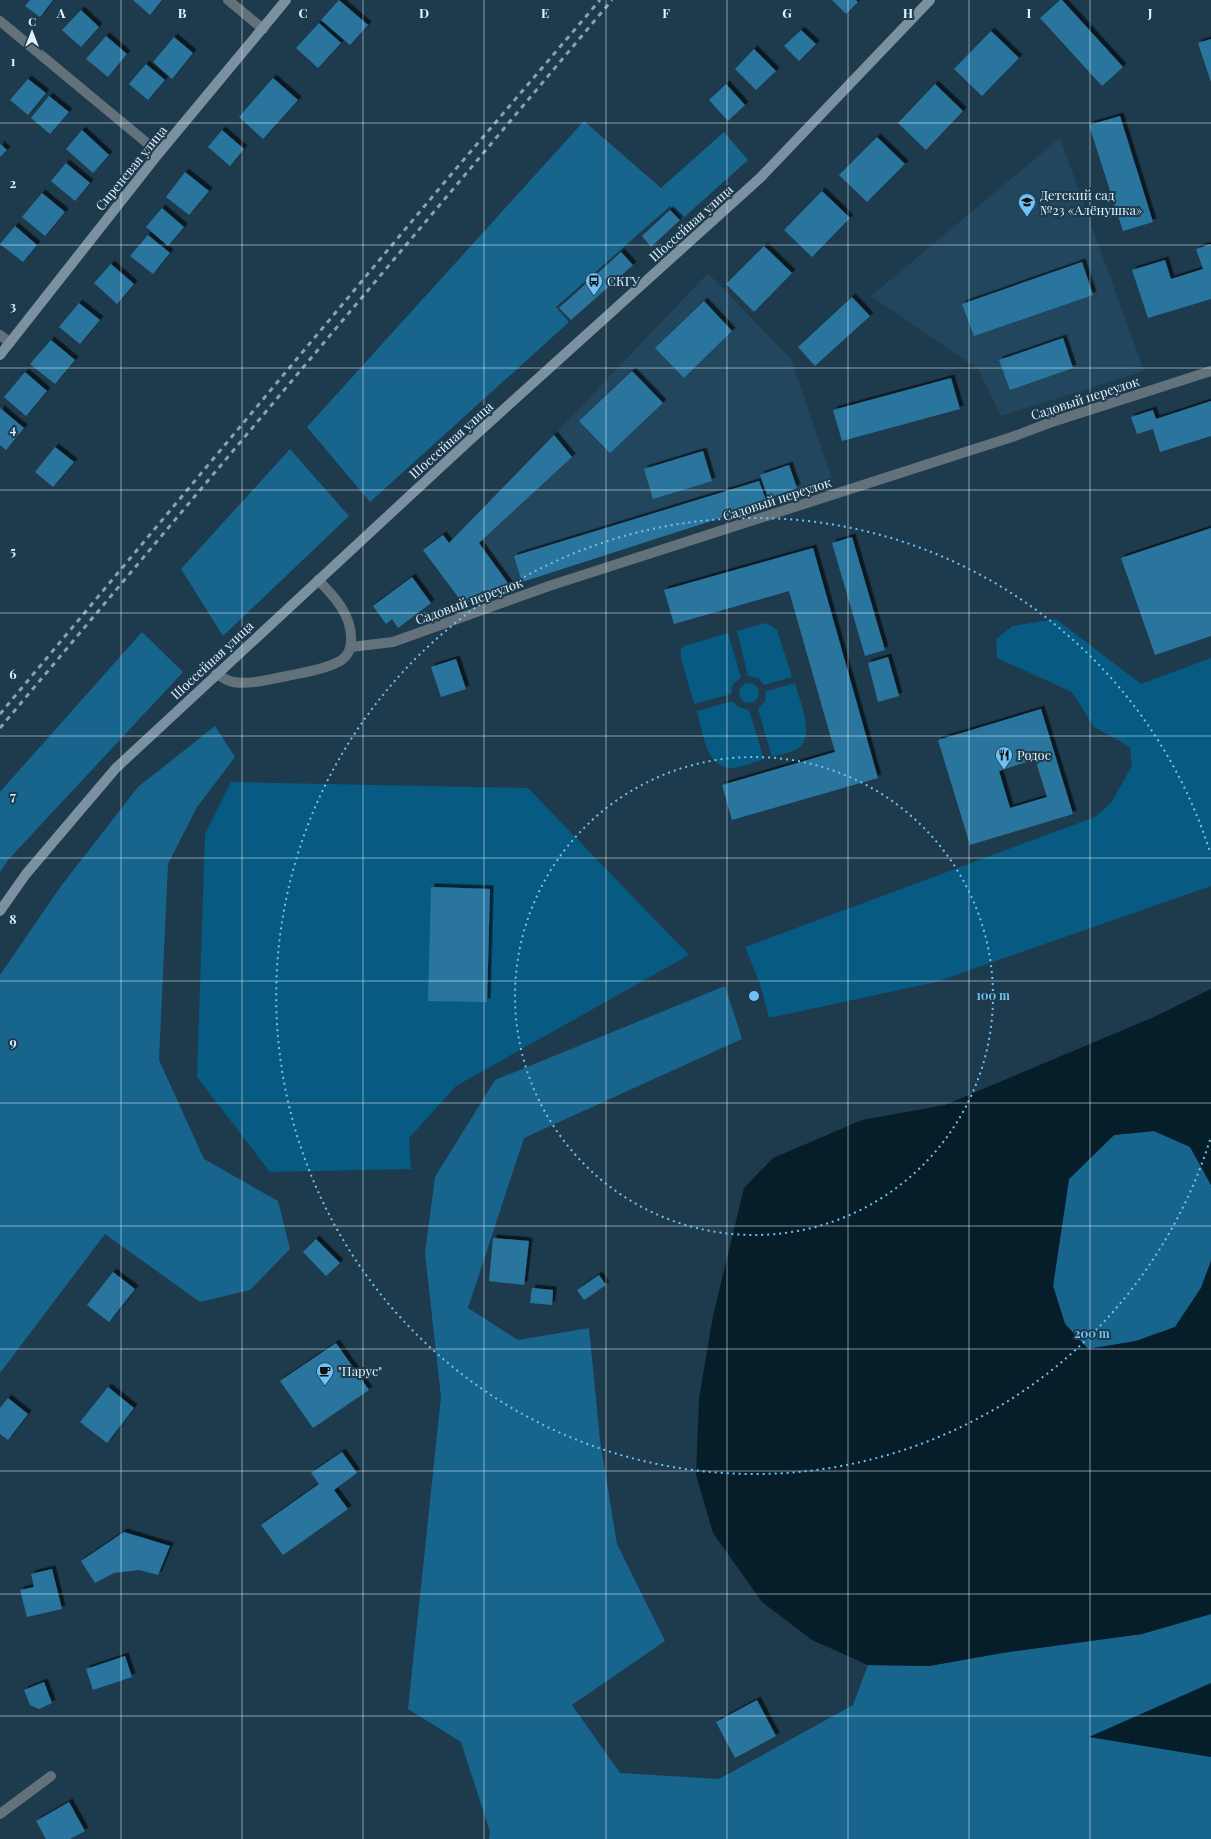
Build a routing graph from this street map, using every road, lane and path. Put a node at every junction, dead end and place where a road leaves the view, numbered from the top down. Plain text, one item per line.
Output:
1 (228, 0) edge
2 (286, 0) edge
3 (930, 0) edge
4 (0, 21) edge
5 (263, 28) junction
6 (159, 153) junction
7 (0, 335) edge
8 (10, 343) junction
9 (0, 355) edge
10 (1211, 371) edge
11 (318, 580) junction
12 (351, 647) junction
13 (216, 674) junction
14 (0, 911) edge
15 (52, 1776) dead end
16 (0, 1814) edge

1 - 5 street
2 - 5 main road, Сиреневая улица
3 - 11 main road, Шоссейная улица
4 - 6 street
5 - 6 main road, Сиреневая улица
6 - 8 main road, Сиреневая улица
7 - 8 street
8 - 9 main road, Сиреневая улица
10 - 12 street, Садовый переулок
11 - 12 street
11 - 13 main road, Шоссейная улица
12 - 13 street
13 - 14 main road, Шоссейная улица
15 - 16 street

